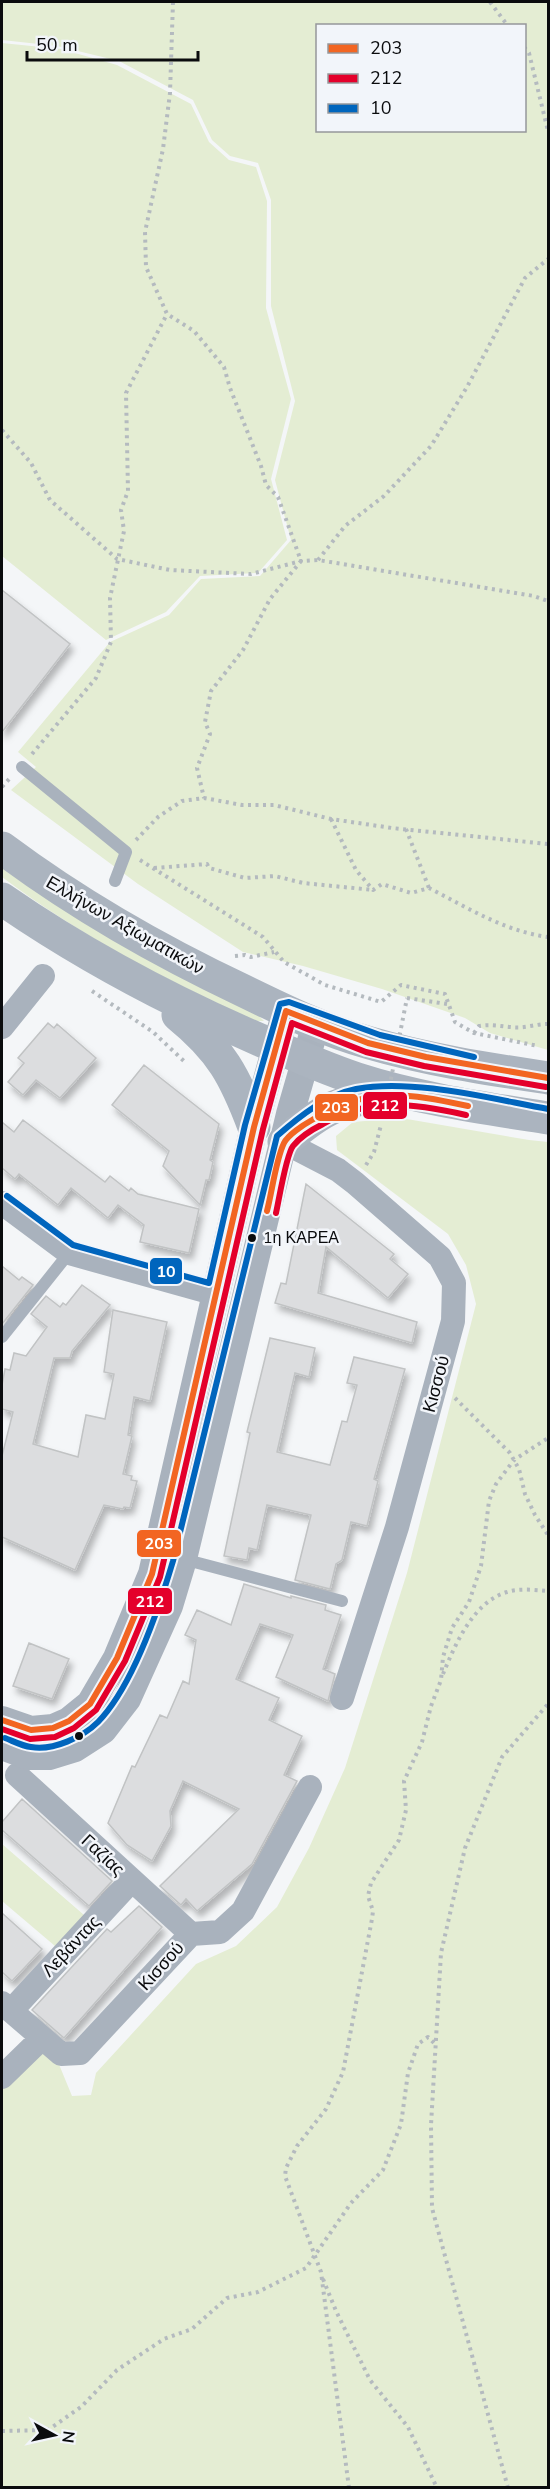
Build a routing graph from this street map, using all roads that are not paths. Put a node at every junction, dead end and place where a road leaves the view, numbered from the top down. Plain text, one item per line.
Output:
1 (22, 767) road end
2 (2, 848) edge
3 (115, 881) dead end
4 (2, 899) edge
5 (43, 976) dead end
6 (143, 985) junction
7 (286, 1011) junction
8 (316, 1024) junction
9 (2, 1027) edge
10 (275, 1047) junction
11 (305, 1060) junction
12 (549, 1078) edge
13 (415, 1095) junction
14 (549, 1118) edge
15 (254, 1127) junction
16 (284, 1142) junction
17 (2, 1203) edge
18 (69, 1253) junction
19 (216, 1294) junction
20 (2, 1337) edge
21 (183, 1559) junction
22 (342, 1601) dead end
23 (342, 1698) dead end
24 (2, 1720) edge
25 (2, 1746) edge
26 (19, 1762) edge
27 (310, 1787) dead end
28 (131, 1881) junction
29 (191, 1934) junction
30 (6, 2007) edge
31 (41, 2039) junction
32 (2, 2077) edge

1 - 3 lane
2 - 7 main road, Ελλήνων Αξιωματικών
4 - 6 main road
5 - 9 street
6 - 10 main road
6 - 15 main road
7 - 8 main road, Ελλήνων Αξιωματικών
7 - 10 street
8 - 11 street
8 - 12 main road, Ελλήνων Αξιωματικών
10 - 11 main road
10 - 15 street
11 - 13 main road
11 - 16 street
13 - 14 main road
13 - 16 main road
15 - 19 street
16 - 21 street
16 - 23 street, Κισσού
17 - 18 street
18 - 19 street
18 - 20 lane
19 - 26 street
21 - 22 lane
21 - 26 street
24 - 26 street
25 - 26 street
26 - 28 street, Γαζίας
27 - 29 street, Κισσού
28 - 29 street, Γαζίας
28 - 30 street, Λεβάντας
29 - 31 street, Κισσού
30 - 31 street
31 - 32 street

